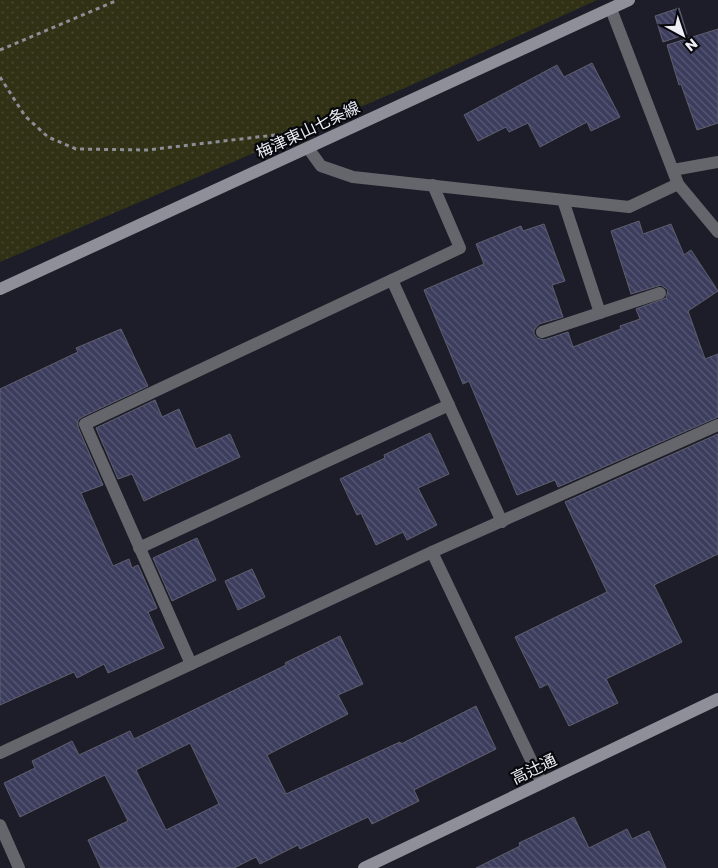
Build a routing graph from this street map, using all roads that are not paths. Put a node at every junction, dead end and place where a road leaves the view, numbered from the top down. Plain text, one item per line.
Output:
1 (629, 0) edge
2 (611, 9) junction
3 (308, 148) junction
4 (718, 162) edge
5 (673, 170) junction
6 (678, 184) junction
7 (433, 185) junction
8 (563, 200) junction
9 (718, 232) edge
10 (392, 280) junction
11 (0, 289) edge
12 (660, 293) dead end
13 (600, 313) junction
14 (542, 332) dead end
15 (449, 405) junction
16 (718, 426) edge
17 (502, 522) junction
18 (139, 548) junction
19 (432, 552) junction
20 (191, 664) junction
21 (718, 699) edge
22 (0, 753) edge
23 (542, 783) junction
24 (0, 825) edge
25 (19, 868) edge
26 (364, 868) edge

1 - 2 main road, 梅津東山七条線
2 - 3 main road, 梅津東山七条線
2 - 5 street
3 - 7 street
3 - 11 main road, 梅津東山七条線
4 - 5 street
5 - 6 street
6 - 8 street
6 - 9 street
7 - 8 street
7 - 10 street
8 - 13 street
10 - 15 street
10 - 18 street
12 - 13 street
13 - 14 street
15 - 17 street
15 - 18 street
16 - 17 street
17 - 19 street
18 - 20 street
19 - 20 street
19 - 23 street
20 - 22 street
21 - 23 main road, 高辻通
23 - 26 main road, 高辻通
24 - 25 street

